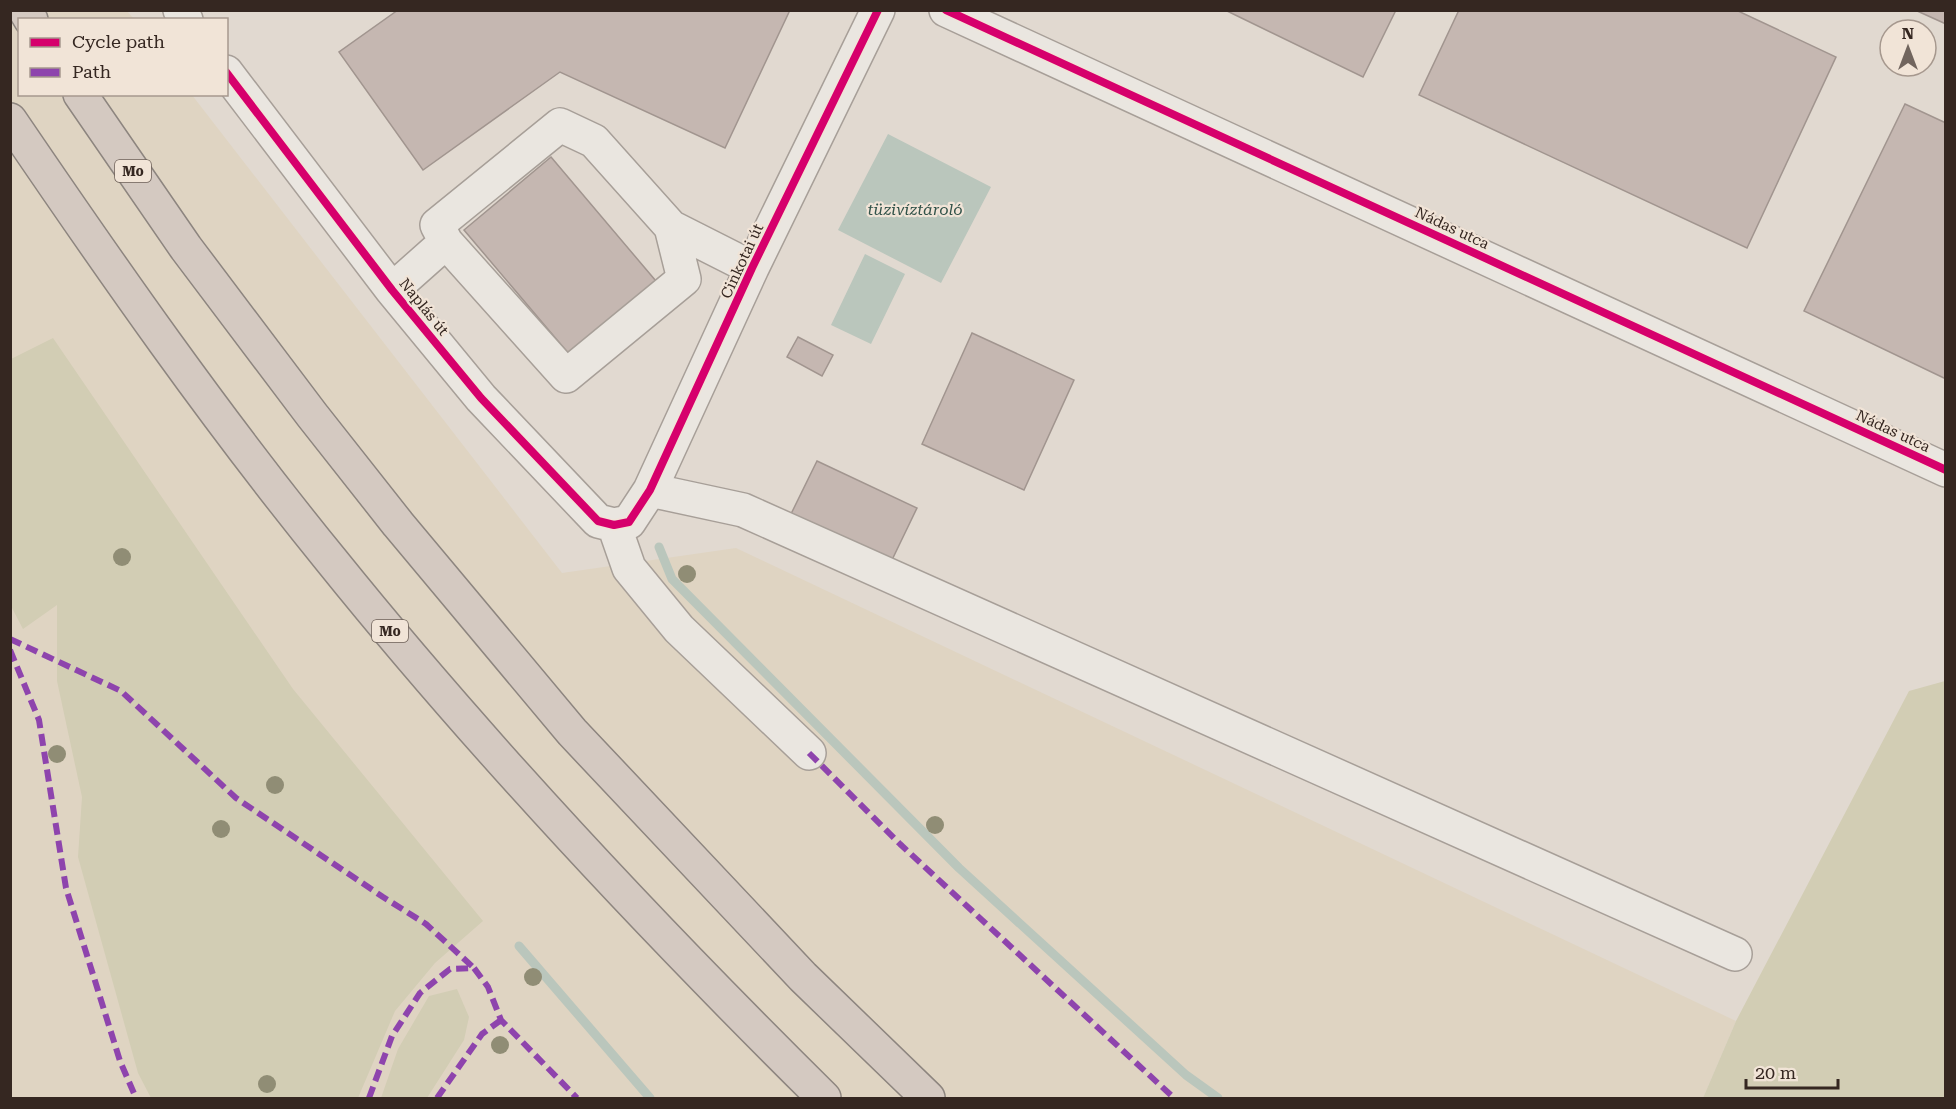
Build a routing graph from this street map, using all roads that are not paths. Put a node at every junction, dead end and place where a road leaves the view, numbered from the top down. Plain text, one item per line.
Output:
1 (878, 10) edge
2 (946, 10) edge
3 (228, 75) edge
4 (81, 96) edge
5 (10, 120) edge
6 (671, 227) junction
7 (446, 242) junction
8 (752, 268) junction
9 (392, 290) junction
10 (1946, 470) edge
11 (650, 490) junction
12 (621, 523) junction
13 (809, 753) dead end
14 (1735, 954) dead end
15 (824, 1098) edge
16 (928, 1098) edge

1 - 8 street, Cinkotai út
2 - 10 street, Nádas utca
3 - 9 street, Naplás út
4 - 16 highway, M0
5 - 15 highway, M0
6 - 7 street
6 - 7 street
6 - 8 street
7 - 9 street
8 - 11 street, Cinkotai út
9 - 12 street, Naplás út
11 - 12 street, Cinkotai út
11 - 14 street
12 - 13 street

